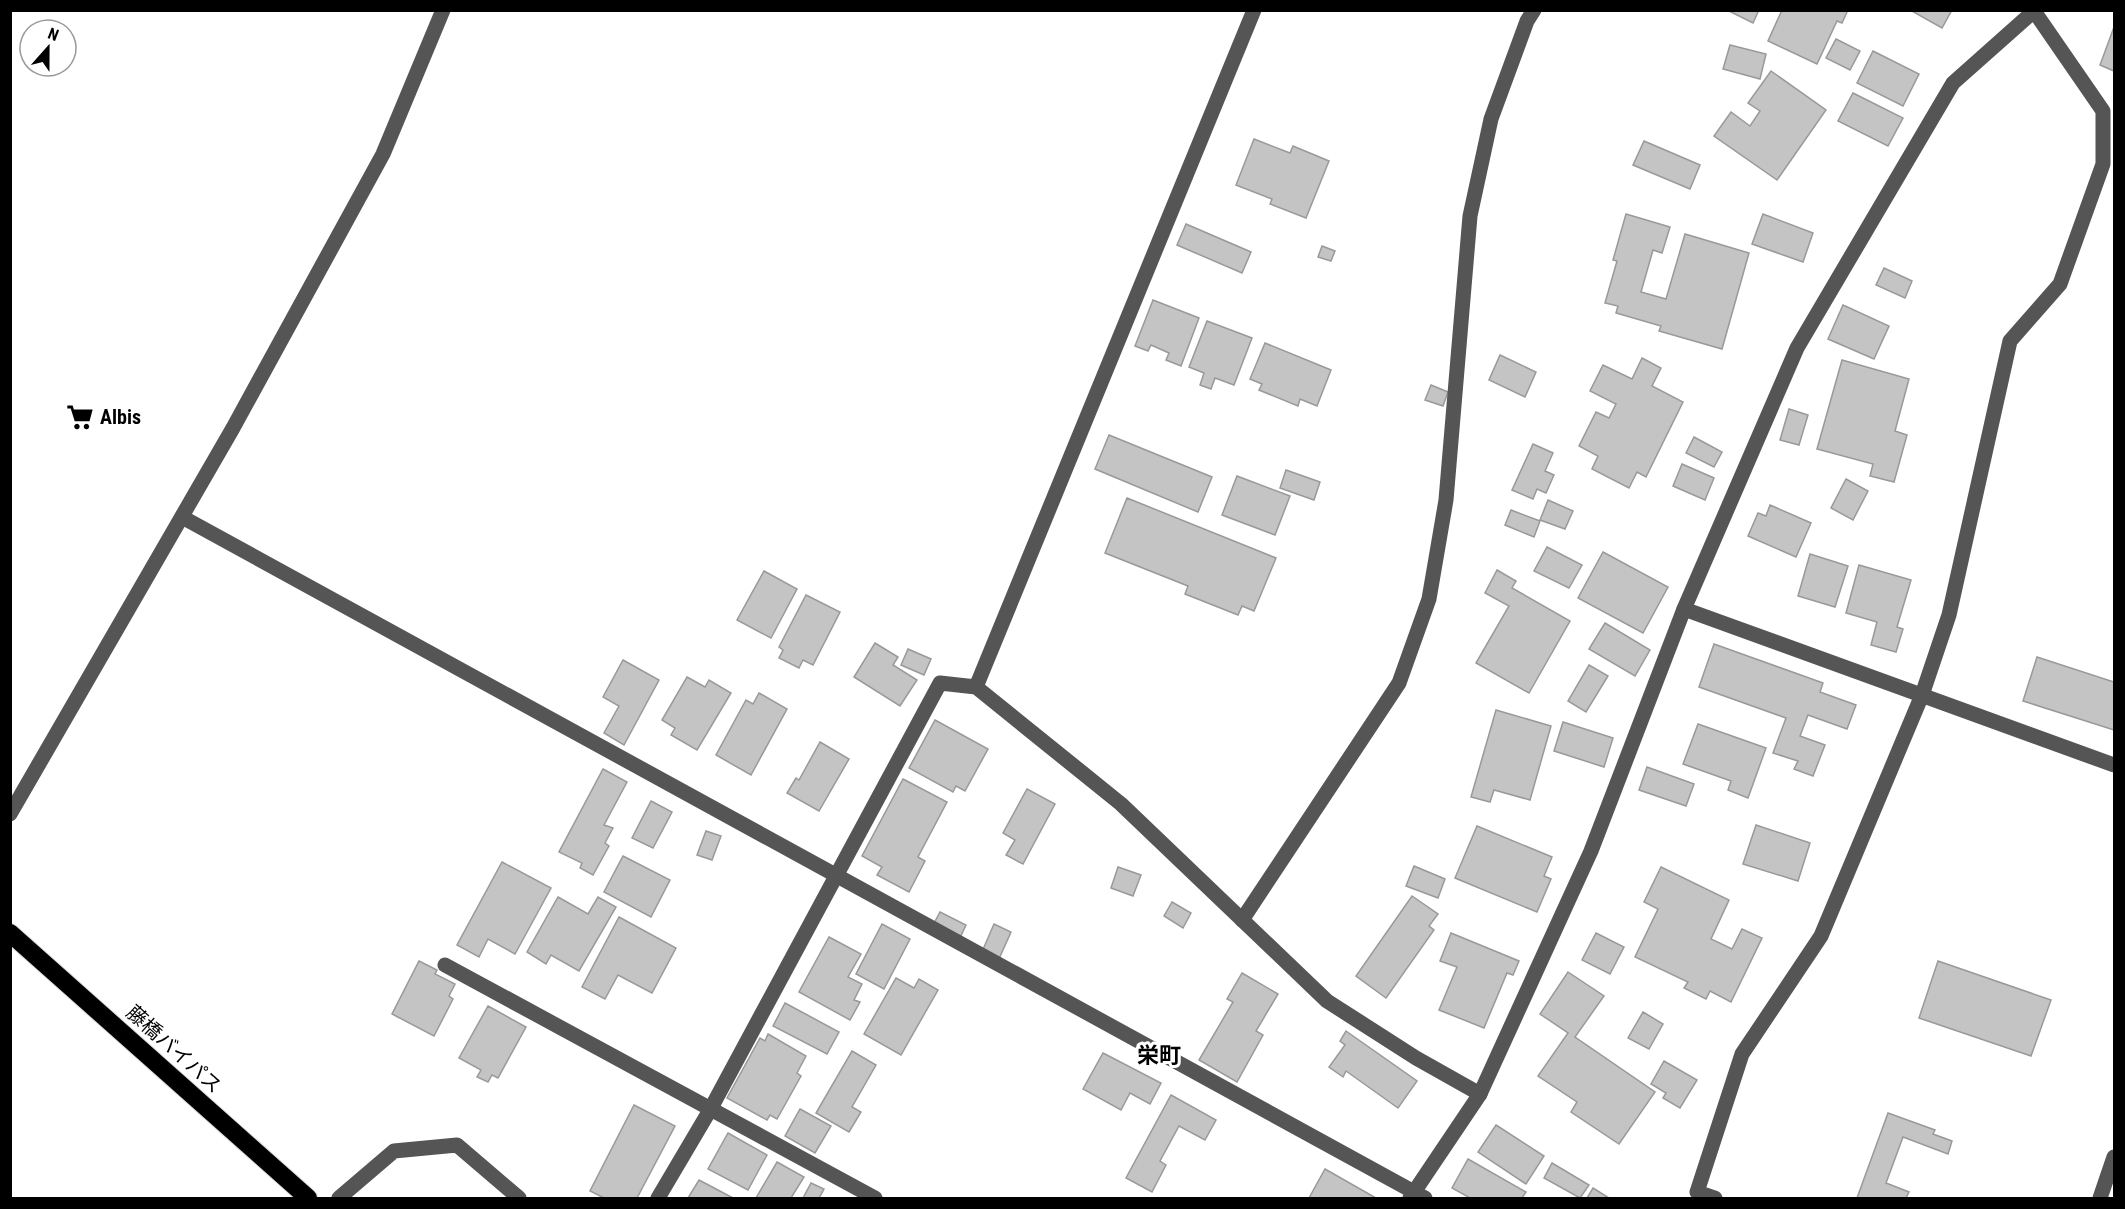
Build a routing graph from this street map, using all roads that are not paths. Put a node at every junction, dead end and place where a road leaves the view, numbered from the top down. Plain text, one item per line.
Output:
1 (442, 10) edge
2 (1254, 10) edge
3 (1534, 10) edge
4 (2035, 11) edge
5 (182, 517) junction
6 (1684, 609) junction
7 (976, 687) junction
8 (1922, 695) junction
9 (2115, 765) edge
10 (10, 814) edge
11 (837, 876) junction
12 (1242, 920) junction
13 (10, 933) edge
14 (445, 965) dead end
15 (1480, 1094) junction
16 (710, 1110) junction
17 (2115, 1157) edge
18 (1417, 1197) edge
19 (308, 1198) edge
20 (339, 1198) edge
21 (519, 1198) edge
22 (658, 1198) edge
23 (875, 1198) edge
24 (1715, 1198) edge
25 (2100, 1198) edge

1 - 5 street
2 - 7 street
3 - 12 street
4 - 6 street
4 - 8 street
5 - 10 street
5 - 11 street
6 - 8 street
6 - 15 street
7 - 11 street
7 - 12 street
8 - 9 street
8 - 24 street
11 - 16 street
11 - 18 street
12 - 15 street
13 - 19 highway, 藤橋バイパス
14 - 16 street
15 - 18 street
16 - 22 street
16 - 23 street
17 - 25 street
20 - 21 street

